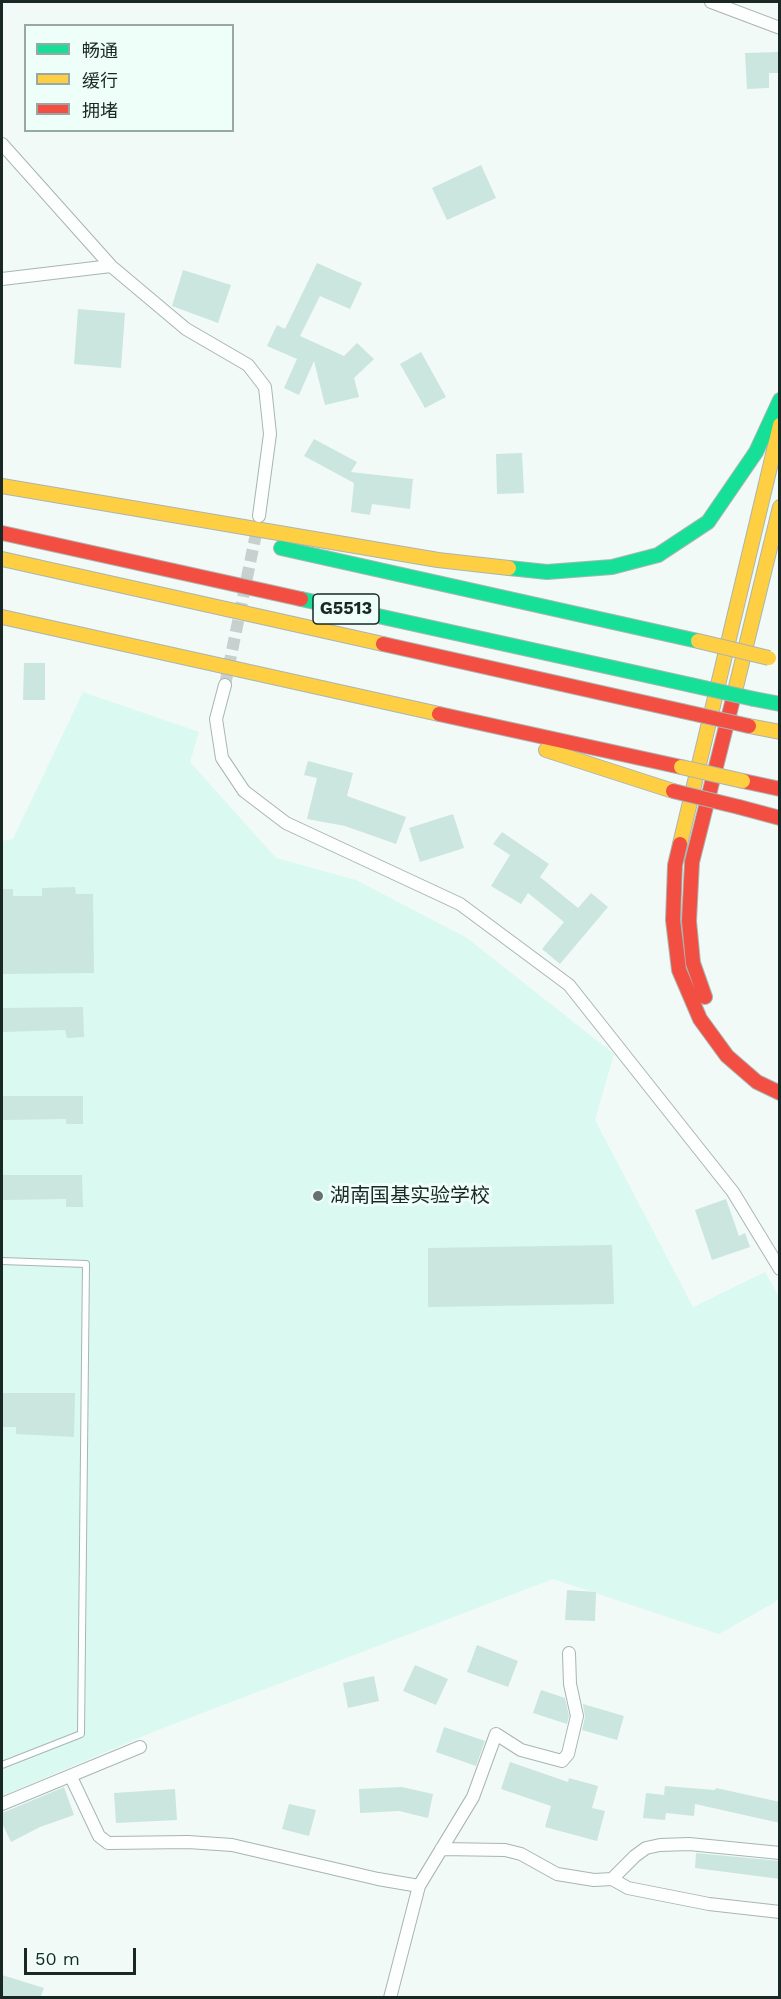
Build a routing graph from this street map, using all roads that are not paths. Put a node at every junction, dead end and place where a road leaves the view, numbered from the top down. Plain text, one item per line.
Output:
1 (711, 2) edge
2 (780, 28) edge
3 (2, 144) edge
4 (111, 266) junction
5 (2, 279) edge
6 (780, 400) edge
7 (780, 425) edge
8 (2, 488) edge
9 (780, 507) edge
10 (259, 516) tunnel mouth
11 (2, 533) edge
12 (2, 559) edge
13 (2, 617) edge
14 (774, 659) edge
15 (225, 684) tunnel mouth
16 (780, 704) edge
17 (419, 709) junction
18 (780, 732) edge
19 (780, 789) edge
20 (780, 818) edge
21 (780, 1077) edge
22 (780, 1094) edge
23 (2, 1262) edge
24 (780, 1269) edge
25 (569, 1653) dead end
26 (140, 1747) dead end
27 (2, 1765) edge
28 (70, 1777) junction
29 (2, 1804) edge
30 (441, 1849) junction
31 (780, 1853) edge
32 (612, 1879) junction
33 (419, 1886) junction
34 (780, 1912) edge
35 (390, 1998) edge

1 - 2 street
3 - 4 street
4 - 5 street
4 - 10 street
6 - 8 highway
7 - 22 highway
8 - 14 highway, bridge
9 - 21 highway
11 - 16 highway, G5513, bridge
12 - 18 highway, G5513, bridge
13 - 17 highway
15 - 24 street
17 - 19 highway, bridge
17 - 20 highway, bridge
23 - 27 lane
25 - 30 street
26 - 28 street
28 - 29 street
28 - 33 street
30 - 32 street
30 - 33 street
31 - 32 street
32 - 34 street
33 - 35 street

